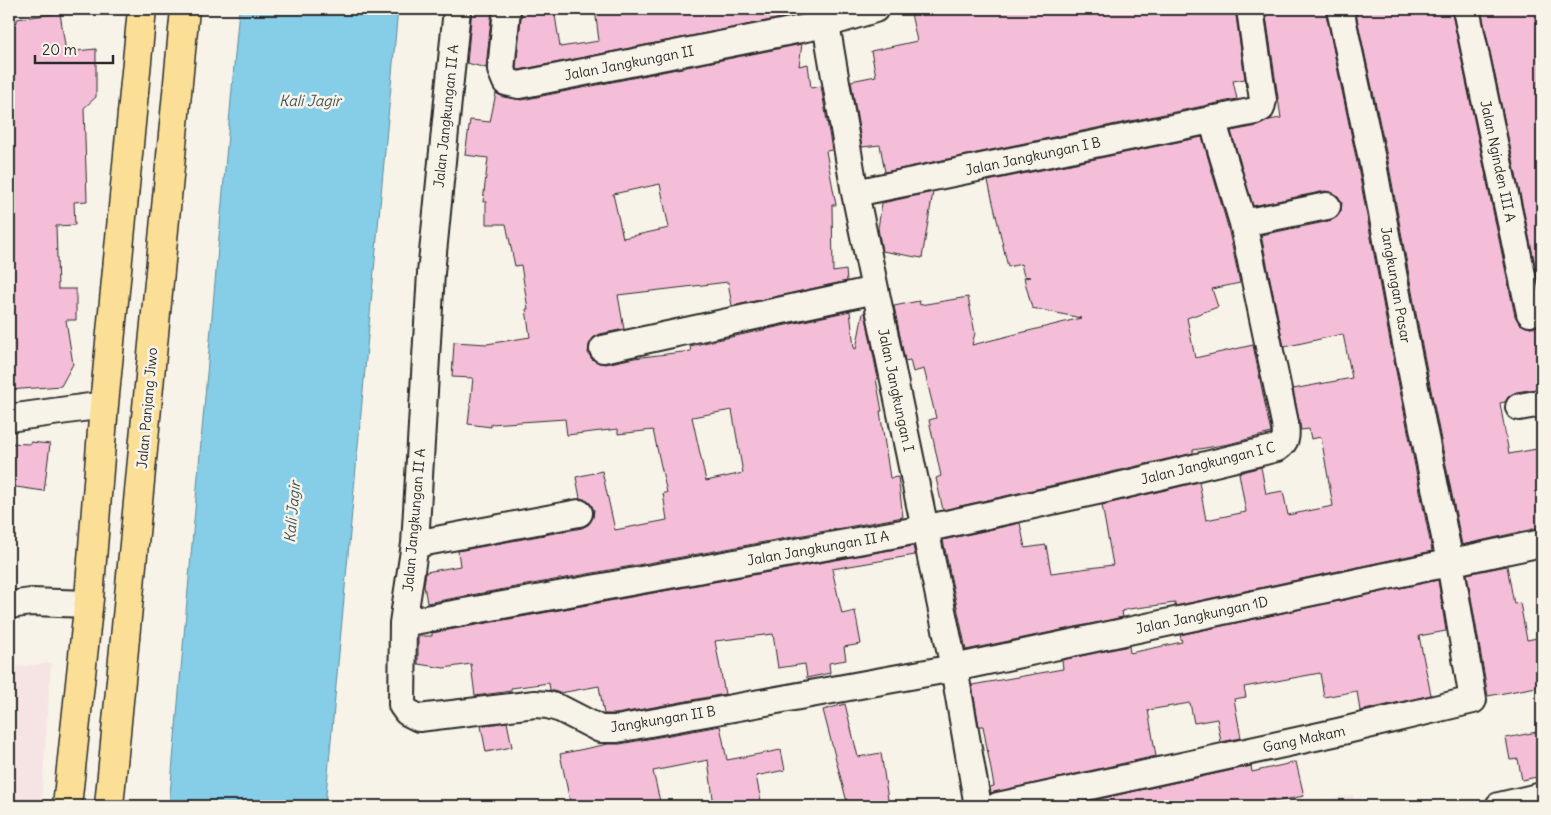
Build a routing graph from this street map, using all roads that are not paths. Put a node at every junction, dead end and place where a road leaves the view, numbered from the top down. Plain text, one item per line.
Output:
1 (142, 9) edge
2 (185, 9) edge
3 (457, 9) edge
4 (506, 9) edge
5 (874, 9) edge
6 (1250, 9) edge
7 (1340, 9) edge
8 (1466, 9) edge
9 (826, 24) junction
10 (1212, 119) junction
11 (855, 193) junction
12 (1327, 206) dead end
13 (1243, 223) junction
14 (875, 290) junction
15 (1530, 313) dead end
16 (603, 349) dead end
17 (104, 405) junction
18 (9, 418) edge
19 (579, 513) dead end
20 (924, 529) junction
21 (1542, 543) edge
22 (415, 544) junction
23 (1450, 562) junction
24 (88, 604) junction
25 (9, 605) edge
26 (404, 623) junction
27 (954, 668) junction
28 (1542, 796) edge
29 (68, 806) edge
30 (109, 806) edge
31 (978, 806) edge
32 (998, 806) edge
33 (1499, 806) edge

1 - 17 main road
2 - 30 main road, Jalan Panjang Jiwo
3 - 22 street, Jalan Jangkungan II A
4 - 9 street, Jalan Jangkungan II
5 - 9 street
6 - 10 street, Jalan Jangkungan I B
7 - 23 street, Jangkungan Pasar
8 - 15 street, Jalan Nginden III A
9 - 11 street, Jalan Jangkungan I
10 - 11 street, Jalan Jangkungan I B
10 - 13 street, Jalan Jangkungan I C
11 - 14 street, Jalan Jangkungan I
12 - 13 street
13 - 20 street, Jalan Jangkungan I C
14 - 16 street
14 - 20 street, Jalan Jangkungan I
17 - 18 street
17 - 24 main road
19 - 22 street
20 - 26 street, Jalan Jangkungan II A
20 - 27 street, Jalan Jangkungan I
21 - 23 street, Jalan Jangkungan 1D
22 - 26 street, Jalan Jangkungan II A
23 - 27 street, Jalan Jangkungan 1D
23 - 32 street, Gang Makam
24 - 25 street
24 - 29 main road
26 - 27 street, Jangkungan II B
27 - 31 street, Jalan Jangkungan I
28 - 33 street

